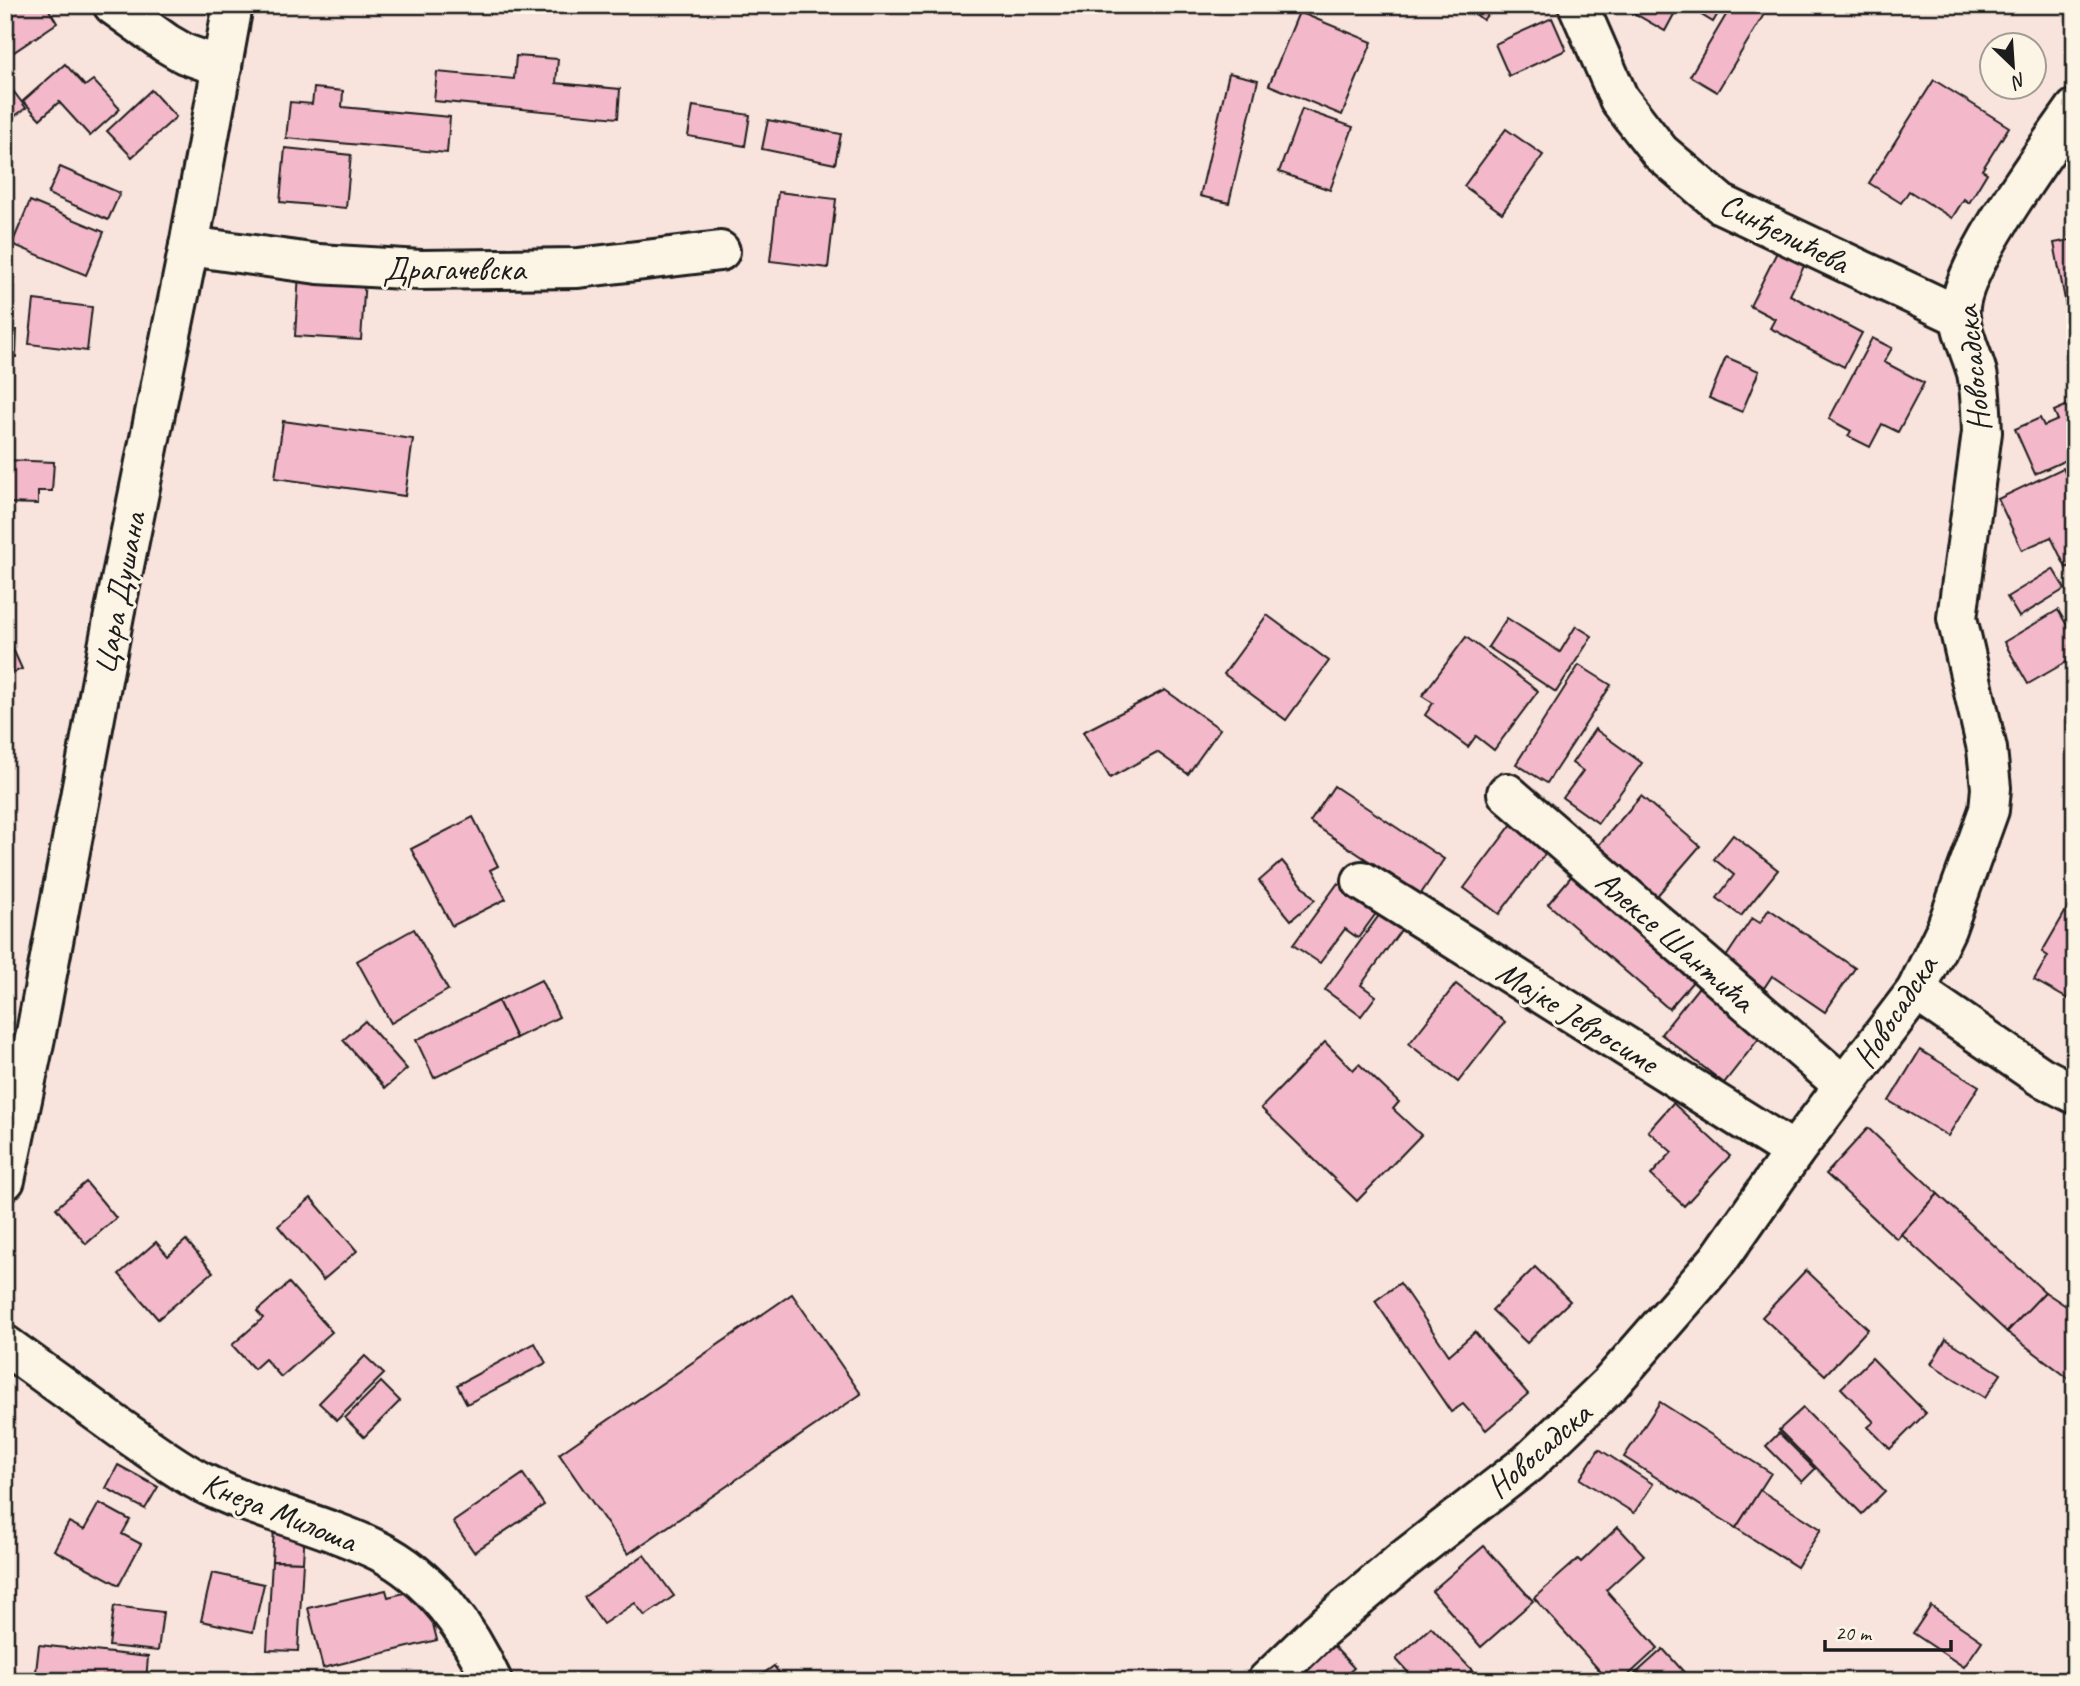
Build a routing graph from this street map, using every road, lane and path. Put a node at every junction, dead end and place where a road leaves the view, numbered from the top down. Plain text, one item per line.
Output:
1 (113, 5) edge
2 (233, 5) edge
3 (1578, 5) edge
4 (222, 66) junction
5 (2075, 109) edge
6 (189, 246) junction
7 (720, 251) dead end
8 (1959, 316) junction
9 (1507, 793) dead end
10 (1362, 881) dead end
11 (1916, 991) junction
12 (1844, 1086) junction
13 (2075, 1094) edge
14 (1794, 1152) junction
15 (5, 1180) edge
16 (5, 1345) edge
17 (492, 1681) edge
18 (1267, 1681) edge

1 - 4 street
2 - 4 street, Цара Душана
3 - 8 street, Синђелићева
4 - 6 street, Цара Душана
5 - 8 street, Новосадска
6 - 7 street, Драгачевска
6 - 15 street, Цара Душана
8 - 11 street, Новосадска
9 - 12 street, Алексе Шантића
10 - 14 street, Мајке Јевросиме
11 - 12 street, Новосадска
11 - 13 street
12 - 14 street, Новосадска
14 - 18 street, Новосадска
16 - 17 street, Кнеза Милоша

